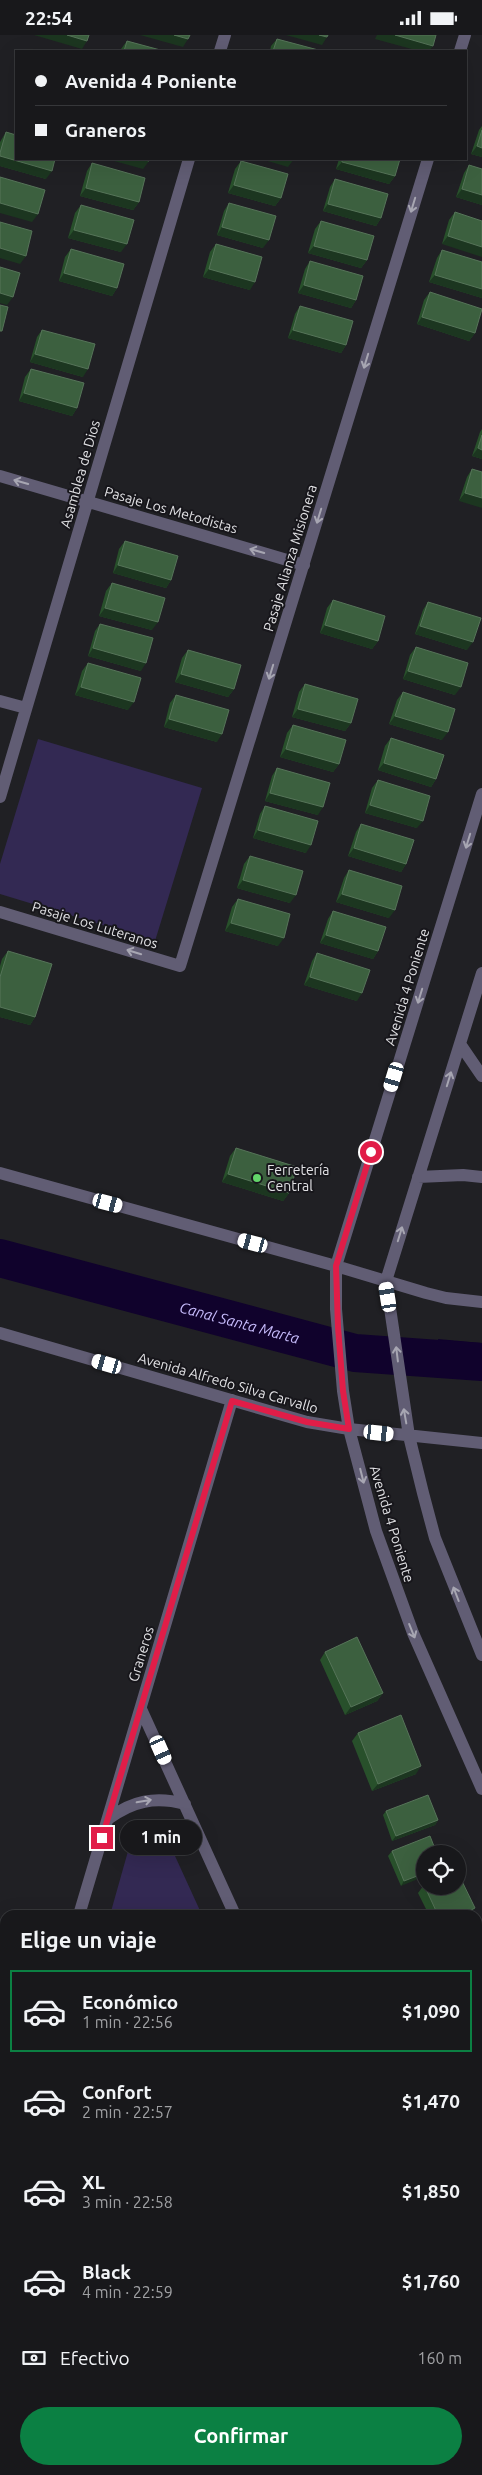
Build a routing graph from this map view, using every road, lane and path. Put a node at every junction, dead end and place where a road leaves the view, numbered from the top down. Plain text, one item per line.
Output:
1 (225, 35) edge
2 (465, 35) edge
3 (220, 50) edge
4 (460, 50) edge
5 (189, 160) edge
6 (428, 160) edge
7 (0, 476) edge
8 (87, 501) junction
9 (304, 565) junction
10 (0, 701) edge
11 (26, 708) junction
12 (482, 794) edge
13 (0, 797) edge
14 (0, 912) edge
15 (180, 966) joint
16 (482, 973) edge
17 (460, 1044) junction
18 (482, 1076) edge
19 (0, 1173) edge
20 (418, 1177) junction
21 (482, 1177) edge
22 (336, 1266) junction
23 (386, 1281) junction
24 (482, 1301) edge
25 (0, 1333) edge
26 (232, 1401) junction
27 (349, 1429) junction
28 (409, 1436) junction
29 (482, 1443) edge
30 (482, 1655) edge
31 (141, 1709) junction
32 (482, 1789) edge
33 (185, 1804) junction
34 (108, 1819) junction
35 (81, 1910) edge
36 (233, 1910) edge

1 - 3 street
2 - 4 street
5 - 8 street, Asamblea de Dios
6 -> 9 street, Pasaje Alianza Misionera
8 -> 7 street, Pasaje Los Metodistas
9 -> 8 street, Pasaje Los Metodistas
8 - 11 street, Asamblea de Dios
9 -> 15 street, Pasaje Alianza Misionera
10 - 11 street
11 - 13 street, Asamblea de Dios
12 -> 22 street, Avenida 4 Poniente
15 -> 14 street, Pasaje Los Luteranos
16 - 17 street
17 - 18 street
20 -> 17 street
19 - 22 street
20 - 21 street
23 -> 20 street
22 - 23 street
22 - 27 street, Avenida 4 Poniente
23 - 24 street
28 -> 23 street
25 - 26 street, Avenida Alfredo Silva Carvallo
26 - 27 street, Avenida Alfredo Silva Carvallo
26 - 31 street, Graneros
27 - 28 street, Avenida Alfredo Silva Carvallo
27 -> 32 street, Avenida 4 Poniente
28 - 29 street, Avenida Alfredo Silva Carvallo
30 -> 28 street
31 - 33 street
31 - 34 street, Graneros
34 -> 33 street
33 - 36 street
34 - 35 street, Graneros

